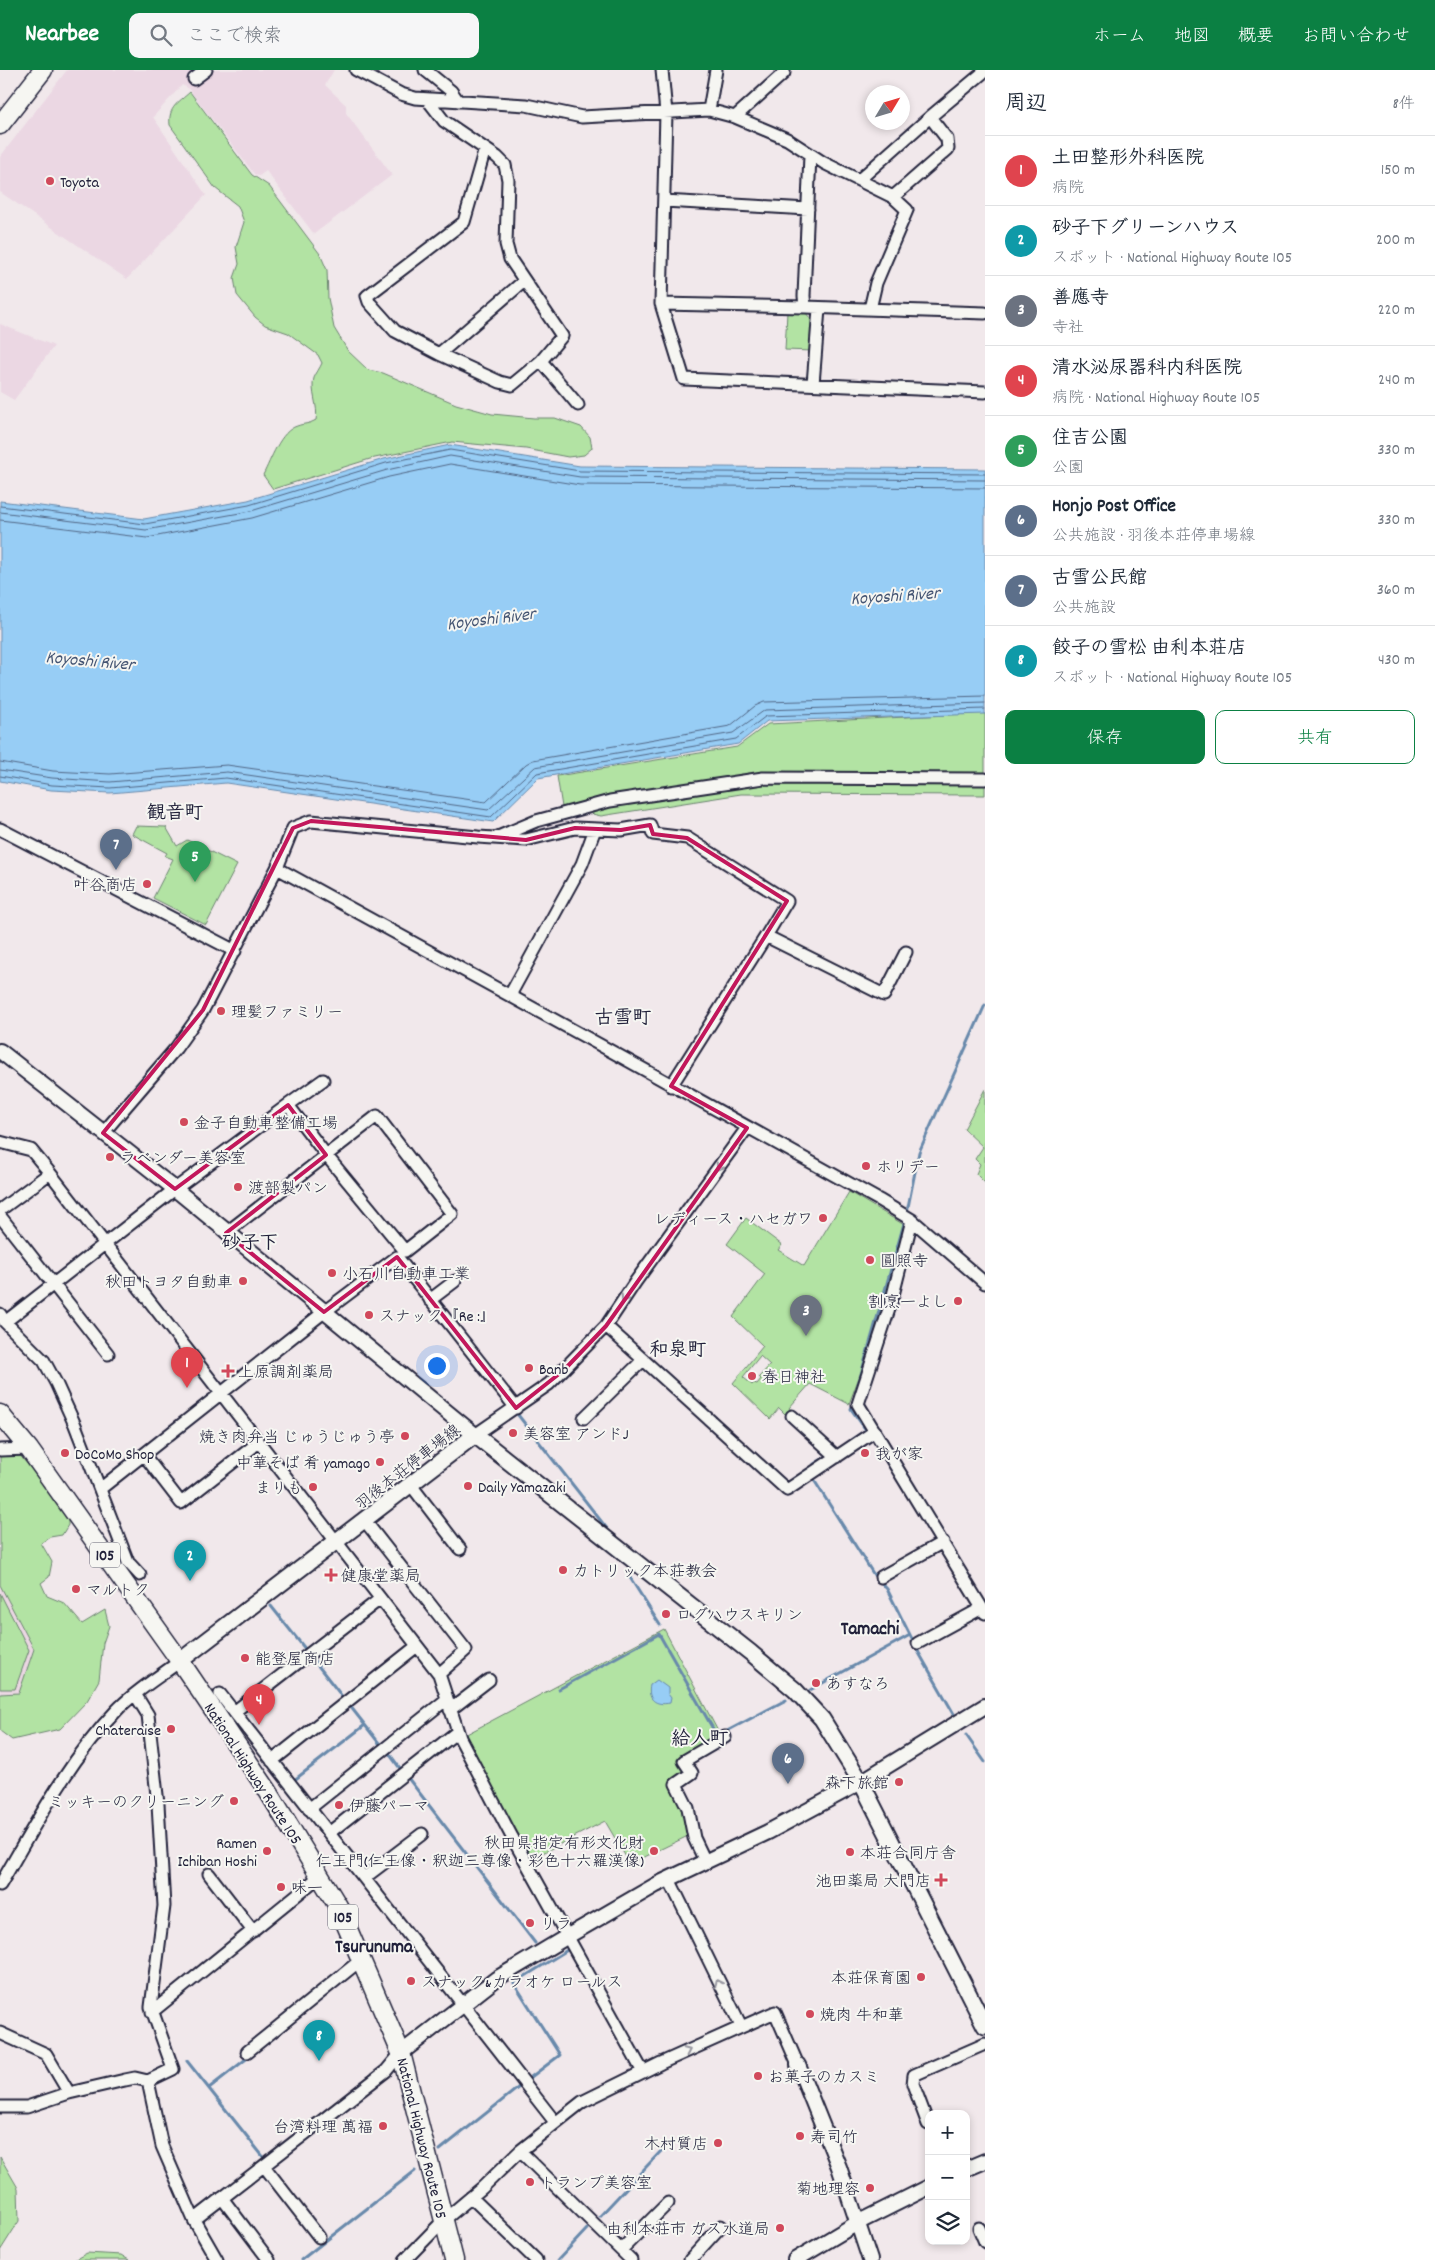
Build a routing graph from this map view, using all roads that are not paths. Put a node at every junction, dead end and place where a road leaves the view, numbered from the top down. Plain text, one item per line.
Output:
1 (43, 70) edge
2 (206, 70) edge
3 (356, 70) edge
4 (425, 70) edge
5 (662, 70) edge
6 (716, 70) edge
7 (784, 70) edge
8 (985, 71) edge
9 (194, 79) dead end
10 (427, 99) junction
11 (458, 101) junction
12 (709, 110) junction
13 (3, 113) edge
14 (666, 113) junction
15 (734, 117) junction
16 (930, 117) junction
17 (485, 149) junction
18 (810, 155) junction
19 (859, 180) junction
20 (893, 197) junction
21 (664, 201) junction
22 (808, 209) junction
23 (524, 281) junction
24 (661, 304) junction
25 (805, 307) junction
26 (819, 309) junction
27 (870, 310) junction
28 (985, 314) edge
29 (439, 354) junction
30 (541, 361) junction
31 (813, 384) junction
32 (985, 392) edge
33 (578, 404) dead end
34 (985, 779) edge
35 (595, 828) junction
36 (0, 829) edge
37 (494, 838) junction
38 (276, 868) junction
39 (766, 936) junction
40 (235, 951) junction
41 (906, 952) dead end
42 (510, 995) junction
43 (0, 1051) edge
44 (323, 1080) dead end
45 (671, 1086) junction
46 (288, 1105) junction
47 (748, 1128) junction
48 (103, 1133) junction
49 (0, 1142) edge
50 (326, 1155) junction
51 (50, 1173) junction
52 (175, 1189) junction
53 (0, 1210) edge
54 (0, 1216) edge
55 (912, 1220) junction
56 (226, 1233) junction
57 (104, 1244) junction
58 (455, 1281) dead end
59 (985, 1283) edge
60 (53, 1284) junction
61 (430, 1300) junction
62 (324, 1312) junction
63 (3, 1318) edge
64 (606, 1326) junction
65 (108, 1354) dead end
66 (643, 1360) junction
67 (222, 1394) junction
68 (516, 1408) junction
69 (0, 1414) edge
70 (792, 1416) dead end
71 (584, 1418) dead end
72 (875, 1431) junction
73 (475, 1435) junction
74 (258, 1442) junction
75 (29, 1449) junction
76 (0, 1450) edge
77 (144, 1455) junction
78 (837, 1457) junction
79 (411, 1485) junction
80 (100, 1489) junction
81 (365, 1521) junction
82 (943, 1542) junction
83 (336, 1543) junction
84 (460, 1549) dead end
85 (140, 1575) dead end
86 (881, 1577) dead end
87 (380, 1599) junction
88 (984, 1610) edge
89 (918, 1643) dead end
90 (417, 1646) junction
91 (180, 1661) junction
92 (439, 1674) junction
93 (489, 1680) dead end
94 (135, 1694) junction
95 (220, 1694) dead end
96 (448, 1705) junction
97 (985, 1706) edge
98 (234, 1712) junction
99 (457, 1732) junction
100 (725, 1737) dead end
101 (272, 1761) junction
102 (861, 1782) junction
103 (309, 1809) junction
104 (329, 1833) junction
105 (422, 1834) dead end
106 (705, 1861) junction
107 (209, 1874) dead end
108 (320, 1876) junction
109 (364, 1878) junction
110 (669, 1879) junction
111 (0, 1885) edge
112 (253, 1931) junction
113 (568, 1936) junction
114 (362, 1959) junction
115 (462, 2005) junction
116 (152, 2012) junction
117 (741, 2026) junction
118 (985, 2026) edge
119 (0, 2033) edge
120 (985, 2044) edge
121 (247, 2052) dead end
122 (401, 2053) junction
123 (798, 2065) joint
124 (643, 2072) junction
125 (148, 2081) junction
126 (68, 2094) junction
127 (0, 2107) edge
128 (925, 2116) edge
129 (555, 2122) junction
130 (520, 2150) junction
131 (985, 2161) edge
132 (264, 2166) junction
133 (970, 2167) edge
134 (925, 2190) edge
135 (471, 2197) junction
136 (222, 2198) junction
137 (668, 2204) dead end
138 (194, 2220) junction
139 (444, 2220) junction
140 (859, 2222) junction
141 (721, 2226) dead end
142 (980, 2228) dead end
143 (319, 2237) dead end
144 (985, 2242) edge
145 (621, 2250) junction
146 (217, 2260) edge
147 (269, 2260) edge
148 (406, 2260) edge
149 (454, 2260) edge
150 (536, 2260) edge
151 (631, 2260) edge
152 (690, 2260) edge
153 (795, 2260) edge
154 (870, 2260) edge

1 - 13 highway
2 - 9 street
3 - 10 street
4 - 11 street
5 - 14 street
6 - 12 street
7 - 15 street
8 - 16 street
10 - 11 street
10 - 17 street
11 - 14 street
12 - 14 street
12 - 15 street
14 - 21 street
15 - 18 street
16 - 19 street
16 - 20 street
17 - 23 street
17 - 29 street
18 - 19 street
18 - 22 street
19 - 20 street
20 - 27 street
21 - 22 street
21 - 24 street
22 - 25 street
23 - 29 street
23 - 30 street
24 - 25 street
24 - 31 street
25 - 26 street
26 - 27 street
26 - 31 street
27 - 28 street
29 - 30 street
30 - 33 street
31 - 32 street
34 - 37 street
35 - 37 street
35 - 39 street
35 - 42 street
36 - 40 street
37 - 38 street
38 - 40 street
38 - 42 street
39 - 41 street
39 - 45 street
40 - 48 street
42 - 45 street
43 - 48 street
44 - 46 street
45 - 47 street
46 - 50 street
46 - 52 street
47 - 55 street
47 -> 64 street
48 - 52 street
49 - 51 street
50 - 50 street
50 - 56 street
51 - 53 street
51 - 57 street
52 - 56 street
52 - 57 street
54 - 60 street
55 - 59 street
55 - 72 street
56 - 62 street
57 - 60 street
57 - 67 street
58 - 61 street
60 - 63 street
60 - 65 street
61 - 62 street
61 - 68 street
62 - 67 street
62 - 73 street
63 - 80 street
64 - 66 street
64 - 68 street
66 - 71 street
66 - 78 street
67 - 74 street
67 - 77 street
68 - 73 street
69 - 75 highway, National Highway Route 105 / 105
70 - 78 street
72 - 78 street
72 - 82 street
73 - 79 main road, 羽後本荘停車場線
73 - 102 main road, 羽後本荘停車場線
74 - 77 street
74 - 83 street
75 - 76 street
75 - 91 highway, National Highway Route 105 / 105
77 - 80 street
79 - 81 main road, 羽後本荘停車場線
79 - 84 street
80 - 85 street
81 - 83 main road, 羽後本荘停車場線
81 - 92 street
82 - 86 street
82 - 88 street
83 - 87 street
83 - 91 main road, 羽後本荘停車場線
87 - 90 street
87 - 98 street
88 - 89 street
90 - 92 street
90 - 101 street
91 - 94 street
91 - 108 highway, National Highway Route 105 / 105
92 - 96 street
93 - 96 street
94 - 111 street
94 - 116 street
95 - 98 street
96 - 99 street
96 - 103 street
97 - 102 street
98 - 101 street
99 - 104 street
99 - 113 street
100 - 106 street
101 - 103 street
102 - 106 street
102 - 118 main road, 羽後本荘停車場線
103 - 104 street
104 - 109 street
105 - 109 street
106 - 110 street
107 - 112 street
108 - 112 street
108 - 114 highway, National Highway Route 105 / 105
109 - 115 street
110 - 113 street
117 -> 110 street
112 - 116 street
113 - 115 street
113 - 124 street
114 - 121 street
114 - 122 highway, National Highway Route 105 / 105
115 - 122 street
115 - 129 street
116 - 125 street
117 - 123 street
124 -> 117 street
119 - 126 street
120 - 128 street
122 - 132 street
122 - 139 highway, National Highway Route 105 / 105
123 - 140 street
124 - 129 street
125 - 126 street
125 - 138 street
126 - 127 street
129 - 130 street
130 - 135 street
130 - 145 street
131 - 133 street
132 - 136 street
132 - 143 street
134 - 140 street
135 - 139 street
135 - 150 street
136 - 138 street
136 - 147 street
137 - 145 street
138 - 146 street
139 - 148 street
139 - 149 highway, National Highway Route 105 / 105
140 - 153 street
140 - 154 street
141 - 152 street
142 - 144 street
145 - 151 street

